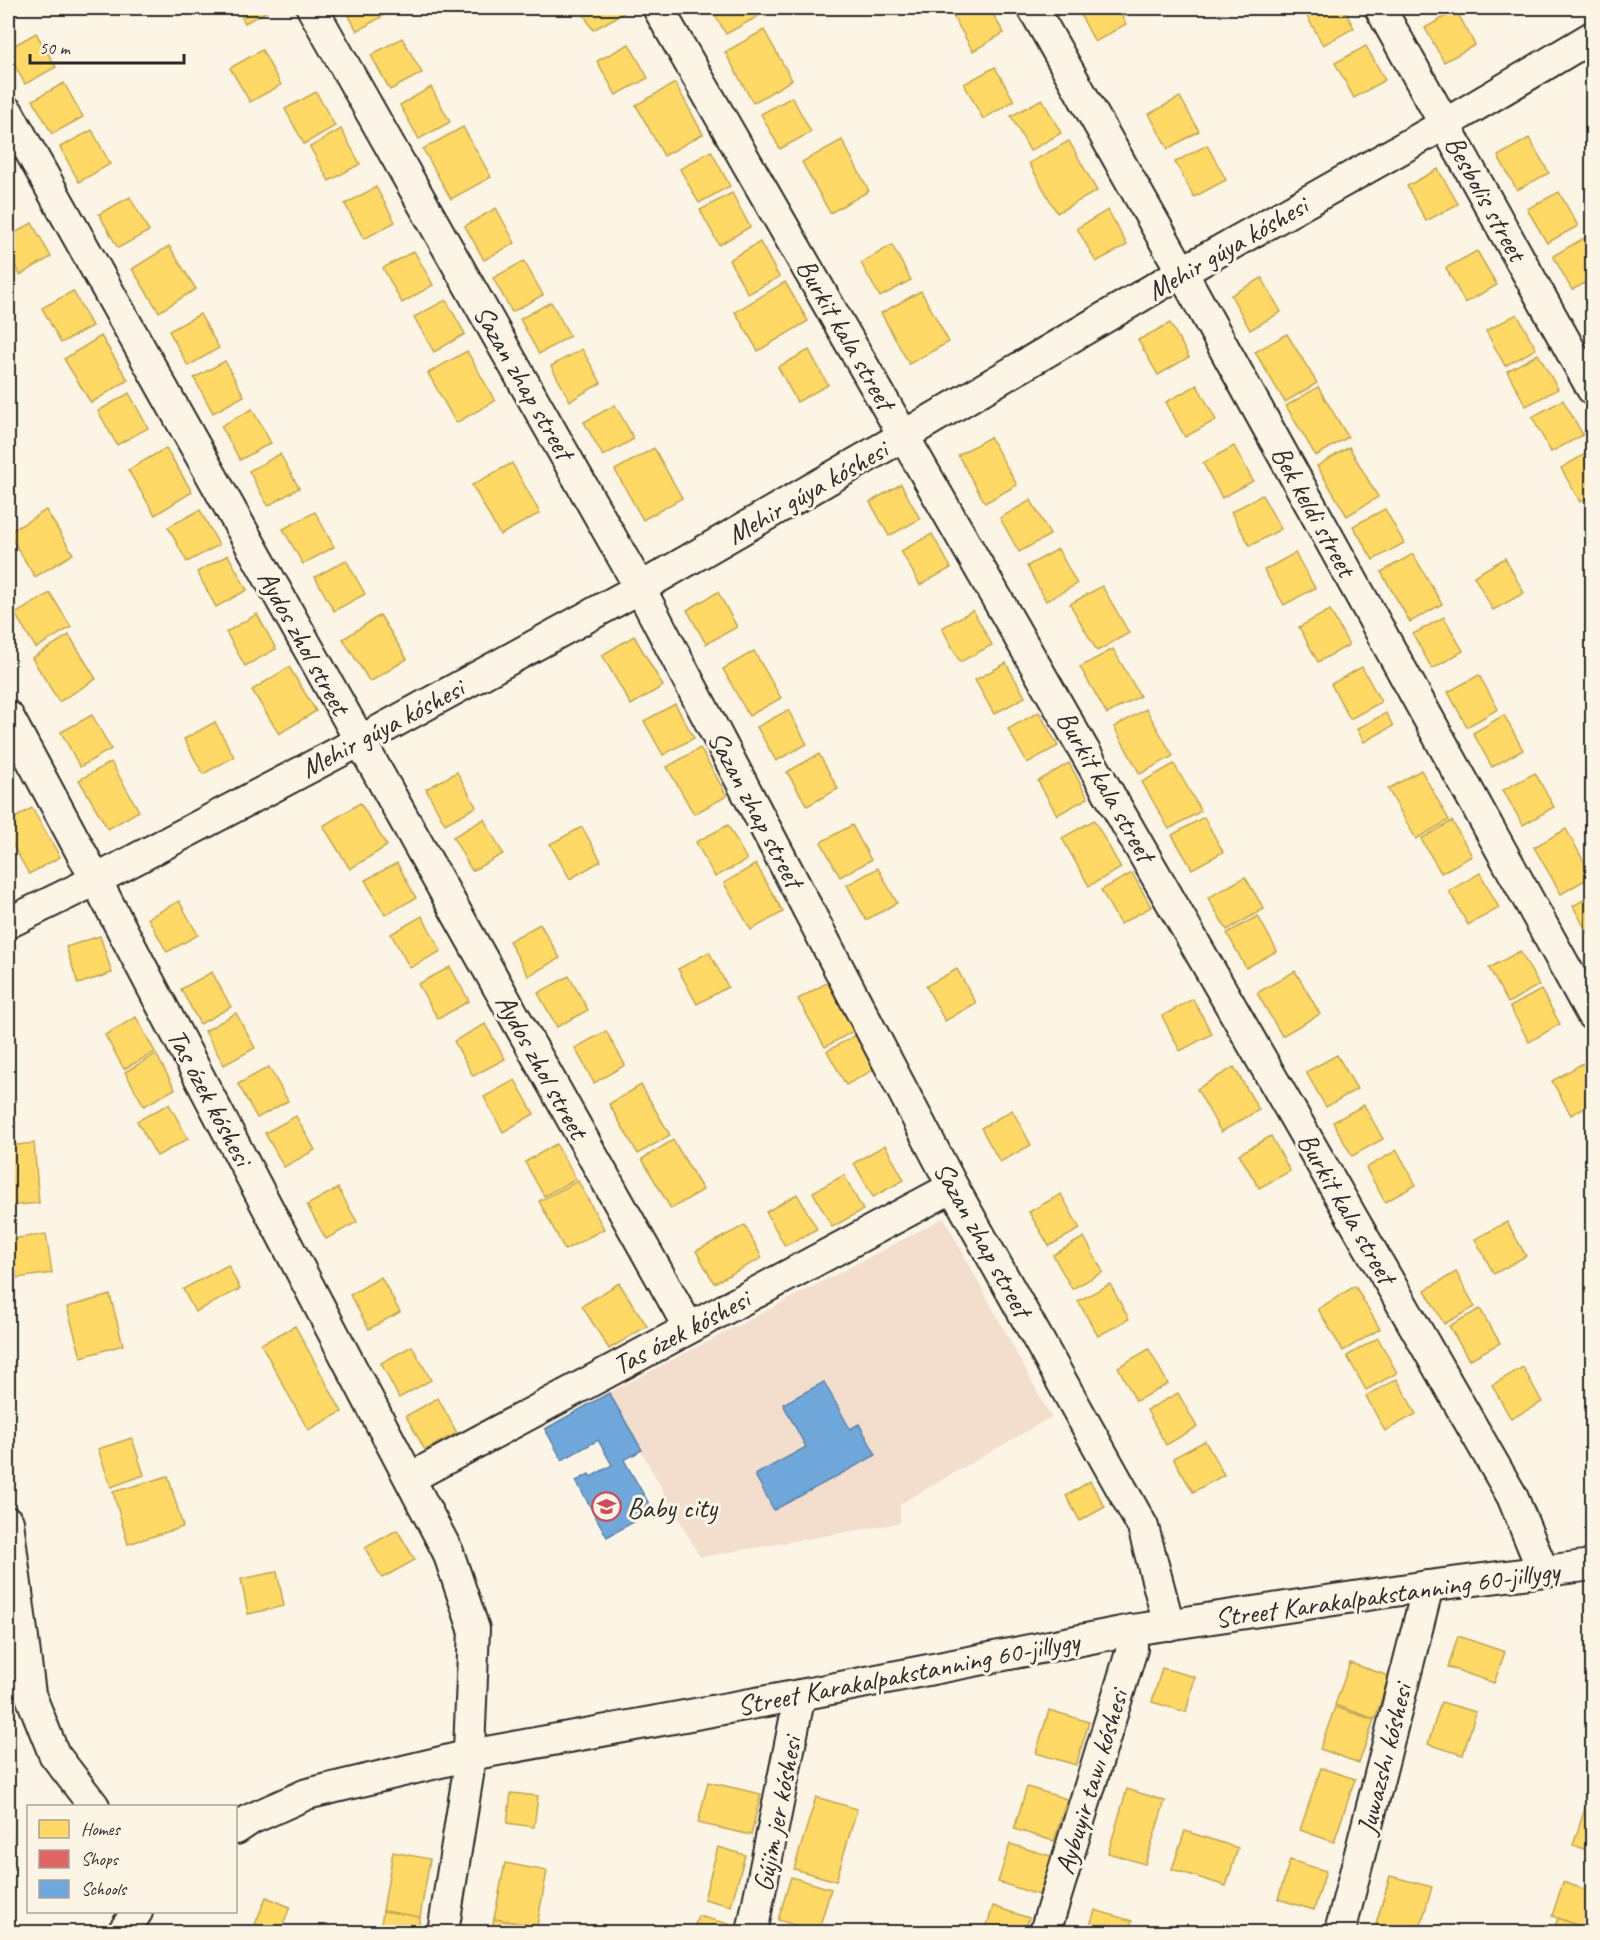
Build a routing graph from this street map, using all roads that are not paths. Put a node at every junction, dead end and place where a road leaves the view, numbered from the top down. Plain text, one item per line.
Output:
1 (312, 8) edge
2 (658, 8) edge
3 (1033, 8) edge
4 (1380, 8) edge
5 (1593, 37) edge
6 (8, 112) edge
7 (1445, 124) junction
8 (1182, 272) junction
9 (1593, 388) edge
10 (905, 435) junction
11 (640, 588) junction
12 (8, 716) edge
13 (360, 741) junction
14 (96, 880) junction
15 (8, 923) edge
16 (1593, 1015) edge
17 (953, 1187) junction
18 (689, 1328) junction
19 (410, 1478) junction
20 (8, 1522) edge
21 (1593, 1565) edge
22 (1543, 1571) junction
23 (1428, 1586) junction
24 (1169, 1625) junction
25 (1132, 1630) junction
26 (800, 1695) junction
27 (470, 1755) junction
28 (93, 1805) edge
29 (237, 1828) edge
30 (136, 1913) edge
31 (123, 1932) edge
32 (443, 1932) edge
33 (752, 1932) edge
34 (1046, 1932) edge
35 (1340, 1932) edge

1 - 11 street, Sazan zhap street
2 - 10 street, Burkit kala street
3 - 8 street, Bek keldi street
4 - 7 street, Besbolis street
5 - 7 street, Mehir gúyа kóshesi
6 - 13 street, Aydos zhol street
7 - 8 street, Mehir gúyа kóshesi
7 - 9 street, Besbolis street
8 - 10 street, Mehir gúyа kóshesi
8 - 16 street, Bek keldi street
10 - 11 street, Mehir gúyа kóshesi
10 - 22 street, Burkit kala street
11 - 13 street, Mehir gúyа kóshesi
11 - 17 street, Sazan zhap street
12 - 14 street, Tas ózek kóshesi
13 - 14 street, Mehir gúyа kóshesi
13 - 18 street, Aydos zhol street
14 - 15 street, Mehir gúyа kóshesi
14 - 19 street, Tas ózek kóshesi
17 - 18 street, Tas ózek kóshesi
17 - 24 street, Sazan zhap street
18 - 19 street, Tas ózek kóshesi
19 - 27 street, Tas ózek kóshesi
20 - 28 street
21 - 22 street, Street Karakalpakstanning 60-jillygy
22 - 23 street, Street Karakalpakstanning 60-jillygy
23 - 24 street, Street Karakalpakstanning 60-jillygy
23 - 35 street, Juwazshı kóshesi
24 - 25 street, Street Karakalpakstanning 60-jillygy
25 - 26 street, Street Karakalpakstanning 60-jillygy
25 - 34 street, Aybuyir tawı kóshesi
26 - 27 street, Street Karakalpakstanning 60-jillygy
26 - 33 street, Gújim jer kóshesi
27 - 29 street, Street Karakalpakstanning 60-jillygy
27 - 32 street, Tas ózek kóshesi
30 - 31 street

